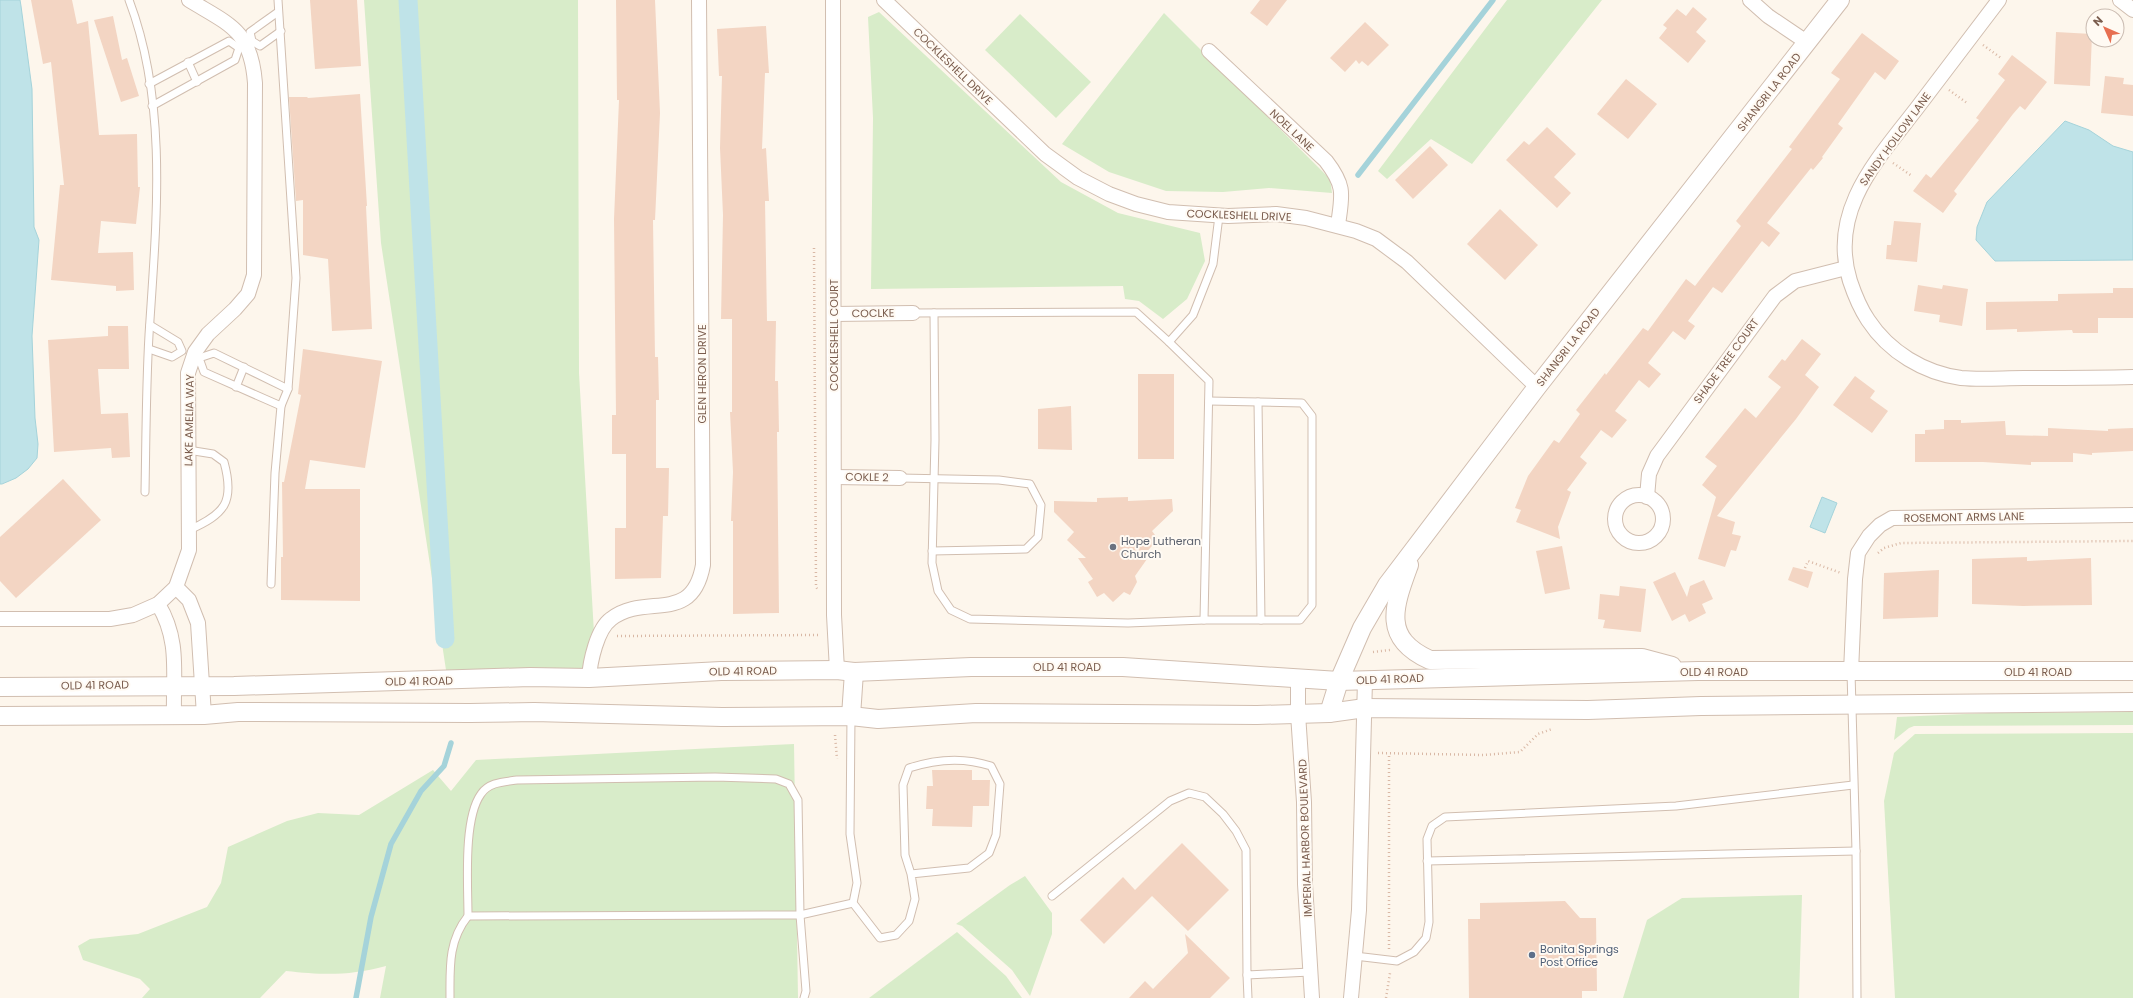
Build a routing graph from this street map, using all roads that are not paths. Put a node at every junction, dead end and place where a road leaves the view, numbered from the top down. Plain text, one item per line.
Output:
1 (129, 0) edge
2 (189, 0) edge
3 (278, 0) edge
4 (699, 0) edge
5 (833, 0) edge
6 (884, 0) edge
7 (1750, 0) edge
8 (1840, 0) edge
9 (1999, 0) edge
10 (2120, 0) edge
11 (2133, 10) edge
12 (278, 12) junction
13 (281, 31) junction
14 (1808, 43) junction
15 (246, 44) junction
16 (1209, 51) dead end
17 (188, 62) junction
18 (197, 82) junction
19 (149, 84) junction
20 (152, 106) junction
21 (1219, 216) junction
22 (1338, 225) junction
23 (1846, 268) junction
24 (934, 312) junction
25 (913, 313) joint
26 (834, 314) junction
27 (150, 325) junction
28 (1169, 342) junction
29 (149, 349) junction
30 (191, 355) junction
31 (244, 367) junction
32 (2133, 377) edge
33 (236, 386) junction
34 (1537, 386) junction
35 (288, 389) junction
36 (1209, 401) junction
37 (1258, 402) junction
38 (281, 406) junction
39 (188, 450) junction
40 (834, 477) junction
41 (900, 478) joint
42 (934, 480) junction
43 (145, 492) dead end
44 (1647, 497) dead end
45 (2133, 515) edge
46 (189, 530) junction
47 (1415, 547) junction
48 (932, 551) junction
49 (271, 584) dead end
50 (176, 587) junction
51 (158, 604) junction
52 (0, 619) edge
53 (1204, 620) junction
54 (1261, 620) junction
55 (846, 671) junction
56 (1698, 671) junction
57 (2133, 671) edge
58 (1851, 672) junction
59 (1298, 677) junction
60 (589, 678) junction
61 (1365, 680) junction
62 (1338, 681) junction
63 (173, 684) junction
64 (203, 685) junction
65 (0, 687) edge
66 (2133, 702) edge
67 (1851, 704) junction
68 (1365, 708) junction
69 (1329, 713) junction
70 (174, 714) junction
71 (204, 714) junction
72 (1298, 714) junction
73 (0, 716) edge
74 (851, 716) junction
75 (1853, 785) junction
76 (1856, 851) junction
77 (1427, 861) junction
78 (912, 874) junction
79 (1052, 896) dead end
80 (853, 903) junction
81 (800, 915) junction
82 (468, 916) junction
83 (1355, 956) junction
84 (1310, 972) junction
85 (1247, 975) junction
86 (450, 998) edge
87 (804, 998) edge
88 (1248, 998) edge
89 (1312, 998) edge
90 (1351, 998) edge
91 (1857, 998) edge

1 - 19 lane
2 - 15 street, LAKE AMELIA WAY
3 - 12 lane
4 - 60 street, GLEN HERON DRIVE
5 - 26 street, COCKLESHELL COURT
6 - 21 street, COCKLESHELL DRIVE
7 - 14 street
8 - 14 street, SHANGRI LA ROAD
9 - 23 street, SANDY HOLLOW LANE
10 - 11 street
12 - 13 lane
12 - 15 lane
13 - 15 lane
13 - 35 lane
14 - 34 street, SHANGRI LA ROAD
15 - 17 lane
15 - 18 lane
15 - 30 street, LAKE AMELIA WAY
16 - 22 street, NOEL LANE
17 - 18 lane
17 - 19 lane
18 - 20 lane
19 - 20 lane
20 - 27 lane
21 - 22 street, COCKLESHELL DRIVE
21 - 28 lane
22 - 34 street, COCKLESHELL DRIVE
23 - 32 street, SANDY HOLLOW LANE
23 - 44 street, SHADE TREE COURT
24 - 25 lane
24 - 28 lane
24 - 42 lane
25 - 26 street, COCLKE
26 - 40 street, COCKLESHELL COURT
27 - 29 lane
27 - 30 lane
28 - 36 lane
29 - 30 lane
29 - 43 lane
30 - 31 lane
30 - 33 lane
30 - 39 street, LAKE AMELIA WAY
31 - 33 lane
31 - 35 lane
33 - 38 lane
34 - 47 street, SHANGRI LA ROAD
35 - 38 lane
36 - 37 lane
36 - 53 lane
37 - 54 lane
37 - 54 lane
38 - 49 lane
39 - 46 street, LAKE AMELIA WAY
39 - 46 lane
40 - 41 street, COKLE 2
40 - 55 street, COCKLESHELL COURT
41 - 42 lane
42 - 48 lane
42 - 48 lane
45 - 58 street, ROSEMONT ARMS LANE
46 - 50 street, LAKE AMELIA WAY
47 - 56 street
47 - 62 street, SHANGRI LA ROAD
48 - 53 lane
50 - 51 street, LAKE AMELIA WAY
50 - 64 street
51 - 52 street, LAKE AMELIA WAY
51 - 63 street
53 - 54 lane
55 - 59 street, OLD 41 ROAD
55 - 60 street, OLD 41 ROAD
55 - 74 street
56 - 58 street, OLD 41 ROAD
56 - 61 street, OLD 41 ROAD
57 - 58 street, OLD 41 ROAD
58 - 67 lane
59 - 62 street, OLD 41 ROAD
59 - 72 street, IMPERIAL HARBOR BOULEVARD
60 - 64 street, OLD 41 ROAD
61 - 62 street, OLD 41 ROAD
61 - 68 street
62 - 69 street, SHANGRI LA ROAD
63 - 64 street, OLD 41 ROAD
63 - 65 street, OLD 41 ROAD
63 - 70 street
64 - 71 street
66 - 67 street
67 - 68 street
67 - 75 lane
68 - 69 street
68 - 83 street
69 - 72 street
70 - 71 street
70 - 73 street
71 - 74 street
72 - 74 street
72 - 84 street, IMPERIAL HARBOR BOULEVARD
74 - 80 lane
75 - 76 lane
75 - 77 lane
76 - 77 lane
76 - 91 lane
77 - 83 lane
78 - 78 lane
78 - 80 lane
79 - 85 lane
80 - 81 lane
81 - 82 lane
81 - 82 lane
81 - 87 lane
82 - 86 lane
83 - 90 street
84 - 85 lane
84 - 89 street, IMPERIAL HARBOR BOULEVARD
85 - 88 lane

